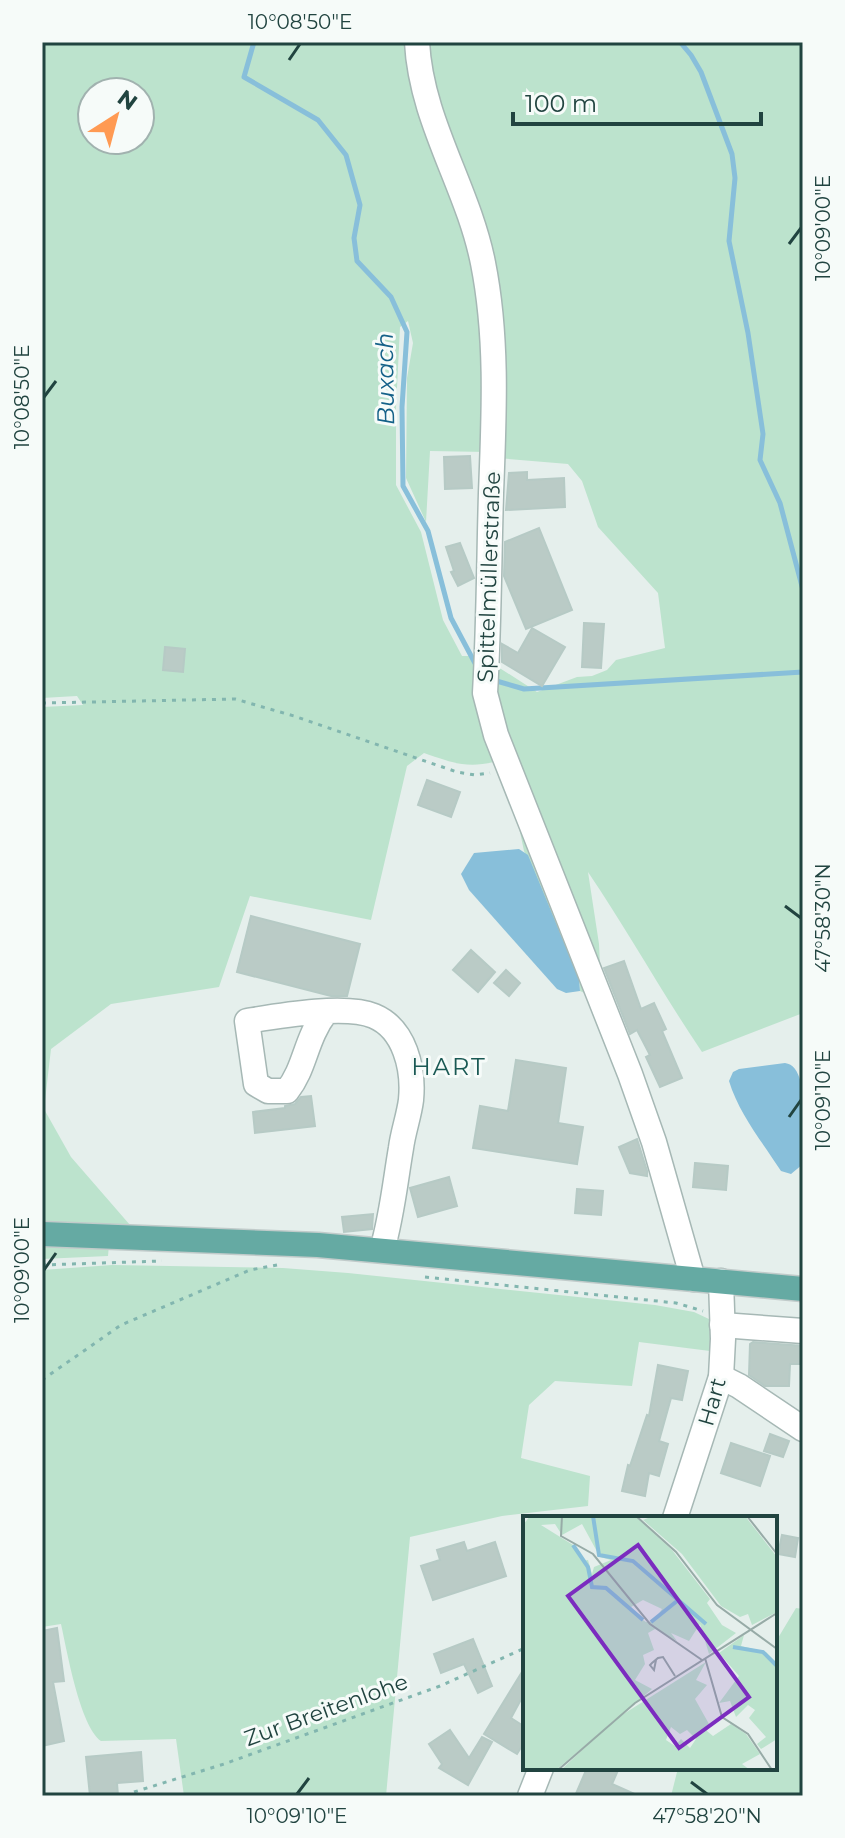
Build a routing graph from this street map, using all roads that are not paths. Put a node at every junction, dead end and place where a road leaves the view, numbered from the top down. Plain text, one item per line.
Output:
1 (417, 42) edge
2 (326, 1012) dead end
3 (42, 1234) edge
4 (382, 1250) junction
5 (693, 1279) junction
6 (721, 1281) junction
7 (803, 1289) edge
8 (722, 1319) junction
9 (803, 1331) edge
10 (721, 1377) junction
11 (803, 1429) edge
12 (676, 1516) edge
13 (540, 1770) edge
14 (530, 1796) edge

1 - 5 street, Spittelmüllerstraße
2 - 4 street
3 - 4 main road
4 - 5 main road
5 - 6 main road
6 - 7 main road
6 - 8 street, Hart
8 - 9 street
8 - 10 street, Hart
10 - 11 street
10 - 12 street, Hart
13 - 14 street

